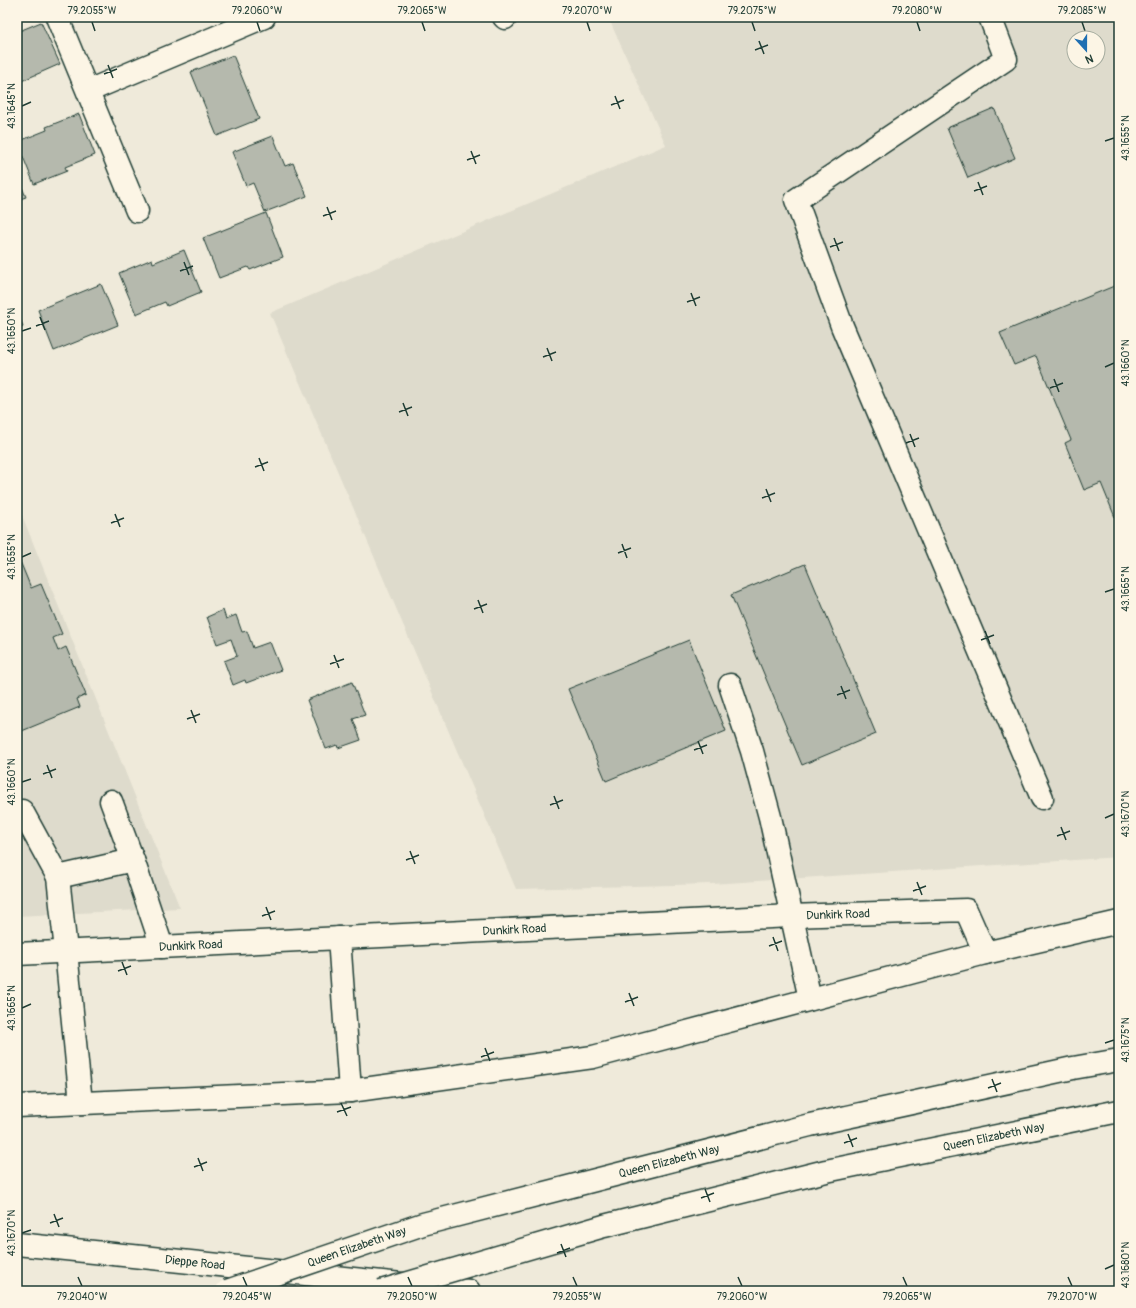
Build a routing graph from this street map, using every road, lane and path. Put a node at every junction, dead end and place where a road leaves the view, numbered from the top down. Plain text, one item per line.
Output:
1 (58, 17) edge
2 (264, 17) edge
3 (990, 17) edge
4 (88, 91) junction
5 (138, 211) dead end
6 (730, 685) dead end
7 (1042, 798) dead end
8 (111, 801) dead end
9 (17, 812) edge
10 (133, 860) junction
11 (58, 877) junction
12 (791, 916) junction
13 (1119, 922) edge
14 (339, 938) junction
15 (162, 947) junction
16 (66, 952) junction
17 (985, 953) junction
18 (17, 954) edge
19 (810, 999) junction
20 (1119, 1060) edge
21 (350, 1091) junction
22 (80, 1103) junction
23 (17, 1106) edge
24 (1119, 1111) edge
25 (17, 1244) edge
26 (227, 1291) edge
27 (381, 1291) edge
28 (469, 1291) edge

1 - 4 main road
2 - 4 main road
3 - 7 main road
4 - 5 main road
6 - 12 main road
8 - 10 main road
9 - 11 main road
10 - 11 main road
10 - 15 main road
11 - 16 main road
12 - 14 main road, Dunkirk Road
12 - 17 main road, Dunkirk Road
12 - 19 main road
13 - 17 main road
14 - 15 main road, Dunkirk Road
14 - 21 main road
15 - 16 main road, Dunkirk Road
16 - 18 main road, Dunkirk Road
16 - 22 main road
17 - 19 main road
19 - 21 main road
20 - 26 main road, Queen Elizabeth Way, bridge
21 - 22 main road
22 - 23 main road
24 - 27 main road, Queen Elizabeth Way, bridge
25 - 28 main road, Dieppe Road

